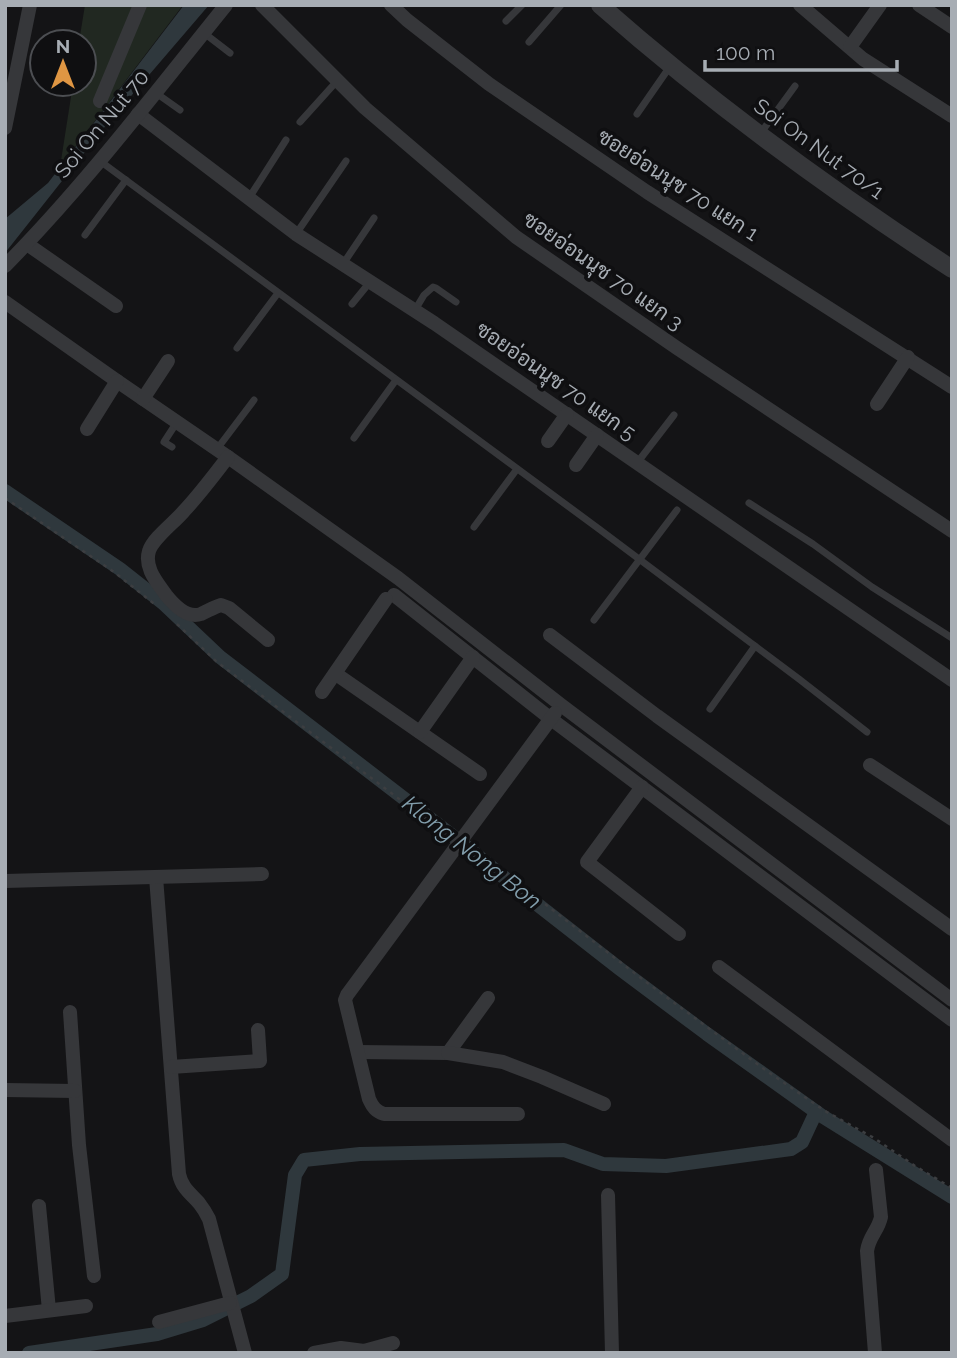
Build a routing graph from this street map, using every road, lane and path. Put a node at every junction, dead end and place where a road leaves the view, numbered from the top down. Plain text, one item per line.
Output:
1 (30, 5) edge
2 (140, 5) edge
3 (226, 5) edge
4 (262, 5) edge
5 (391, 5) edge
6 (522, 5) edge
7 (561, 5) edge
8 (600, 5) edge
9 (800, 5) edge
10 (880, 5) edge
11 (919, 5) edge
12 (506, 21) dead end
13 (952, 27) edge
14 (203, 33) junction
15 (529, 42) dead end
16 (850, 47) junction
17 (230, 53) dead end
18 (671, 65) junction
19 (337, 81) junction
20 (794, 86) dead end
21 (156, 93) junction
22 (100, 101) dead end
23 (180, 110) dead end
24 (138, 114) junction
25 (638, 114) dead end
26 (952, 116) edge
27 (300, 122) dead end
28 (5, 128) edge
29 (759, 134) junction
30 (286, 140) dead end
31 (100, 161) junction
32 (346, 161) dead end
33 (126, 180) junction
34 (249, 198) junction
35 (374, 218) dead end
36 (296, 234) junction
37 (85, 235) dead end
38 (27, 244) junction
39 (343, 265) junction
40 (5, 266) edge
41 (952, 269) edge
42 (370, 282) junction
43 (278, 293) junction
44 (5, 302) edge
45 (456, 302) dead end
46 (352, 304) dead end
47 (116, 306) dead end
48 (415, 310) junction
49 (237, 348) dead end
50 (908, 357) junction
51 (169, 361) dead end
52 (396, 380) junction
53 (117, 382) junction
54 (952, 387) edge
55 (143, 399) junction
56 (254, 400) dead end
57 (877, 404) dead end
58 (567, 414) junction
59 (674, 415) dead end
60 (177, 421) junction
61 (87, 429) dead end
62 (597, 435) junction
63 (354, 438) dead end
64 (548, 441) dead end
65 (172, 447) dead end
66 (223, 453) junction
67 (638, 463) junction
68 (576, 465) dead end
69 (517, 468) junction
70 (5, 498) edge
71 (749, 503) dead end
72 (677, 510) dead end
73 (474, 527) dead end
74 (952, 531) edge
75 (639, 559) junction
76 (160, 608) dead end
77 (169, 617) dead end
78 (594, 620) dead end
79 (550, 635) dead end
80 (952, 638) edge
81 (268, 640) dead end
82 (755, 646) junction
83 (473, 657) junction
84 (336, 674) junction
85 (952, 680) edge
86 (321, 692) dead end
87 (561, 705) junction
88 (710, 709) dead end
89 (551, 719) junction
90 (420, 732) junction
91 (867, 732) dead end
92 (870, 765) dead end
93 (480, 774) dead end
94 (642, 788) junction
95 (952, 819) edge
96 (461, 844) junction
97 (262, 874) dead end
98 (156, 877) junction
99 (5, 881) edge
100 (952, 929) edge
101 (679, 934) dead end
102 (719, 967) dead end
103 (488, 998) dead end
104 (952, 1000) edge
105 (70, 1012) dead end
106 (952, 1020) edge
107 (258, 1030) dead end
108 (358, 1052) junction
109 (448, 1054) junction
110 (171, 1066) junction
111 (5, 1090) edge
112 (75, 1091) junction
113 (604, 1104) dead end
114 (518, 1114) dead end
115 (952, 1140) edge
116 (876, 1170) dead end
117 (952, 1188) edge
118 (608, 1195) dead end
119 (40, 1206) dead end
120 (94, 1276) dead end
121 (230, 1303) junction
122 (86, 1306) dead end
123 (49, 1310) junction
124 (5, 1316) edge
125 (159, 1322) dead end
126 (393, 1343) dead end
127 (365, 1352) edge
128 (245, 1353) edge
129 (314, 1353) edge
130 (612, 1353) edge
131 (874, 1353) edge

1 - 28 street
2 - 22 street
3 - 14 street, Soi On Nut 70
4 - 19 street, ซอยอ่อนนุช 70 แยก 3
5 - 50 street, ซอยอ่อนนุช 70 แยก 1
6 - 12 lane
7 - 15 lane
8 - 18 street, Soi On Nut 70/1
9 - 16 street
10 - 16 street
11 - 13 street
14 - 17 lane
14 - 21 street, Soi On Nut 70
16 - 26 street
18 - 25 lane
18 - 29 street, Soi On Nut 70/1
19 - 27 lane
19 - 74 street, ซอยอ่อนนุช 70 แยก 3
20 - 29 lane
21 - 23 lane
21 - 24 street, Soi On Nut 70
24 - 31 street, Soi On Nut 70
24 - 34 street, ซอยอ่อนนุช 70 แยก 5
29 - 41 street, Soi On Nut 70/1
30 - 34 lane
31 - 33 lane
31 - 38 street, Soi On Nut 70
32 - 36 lane
33 - 37 lane
33 - 43 lane
34 - 36 street, ซอยอ่อนนุช 70 แยก 5
35 - 39 lane
36 - 39 street, ซอยอ่อนนุช 70 แยก 5
38 - 40 street, Soi On Nut 70
38 - 47 street
39 - 42 street, ซอยอ่อนนุช 70 แยก 5
42 - 46 lane
42 - 48 street, ซอยอ่อนนุช 70 แยก 5
43 - 49 lane
43 - 52 lane
44 - 53 street
45 - 48 lane
48 - 58 street, ซอยอ่อนนุช 70 แยก 5
50 - 54 street, ซอยอ่อนนุช 70 แยก 1
50 - 57 street
51 - 55 street
52 - 63 lane
52 - 69 lane
53 - 55 street
53 - 61 street
55 - 60 street
56 - 66 lane
58 - 62 street, ซอยอ่อนนุช 70 แยก 5
58 - 64 street
59 - 67 lane
60 - 65 lane
60 - 66 street
62 - 67 street, ซอยอ่อนนุช 70 แยก 5
62 - 68 street
66 - 81 street
66 - 87 street
67 - 85 street, ซอยอ่อนนุช 70 แยก 5
69 - 73 lane
69 - 75 lane
70 - 76 path
71 - 80 lane
72 - 75 lane
75 - 78 lane
75 - 82 lane
77 - 96 path
79 - 100 street
82 - 88 lane
82 - 91 lane
83 - 84 street
83 - 89 street
83 - 90 street
84 - 86 street
84 - 90 street
87 - 89 street
87 - 104 street
89 - 94 street
89 - 96 street
90 - 93 street
92 - 95 street
94 - 101 street
94 - 106 street
96 - 108 street
96 - 117 path
97 - 98 street
98 - 99 street
98 - 110 street
102 - 115 street
103 - 109 street
105 - 112 street
107 - 110 street
108 - 109 street
108 - 114 street
109 - 113 street
110 - 121 street
111 - 112 street
112 - 120 street
116 - 131 street
118 - 130 street
119 - 123 street
121 - 125 street
121 - 128 street
122 - 123 street
123 - 124 street
126 - 127 street
127 - 129 street

